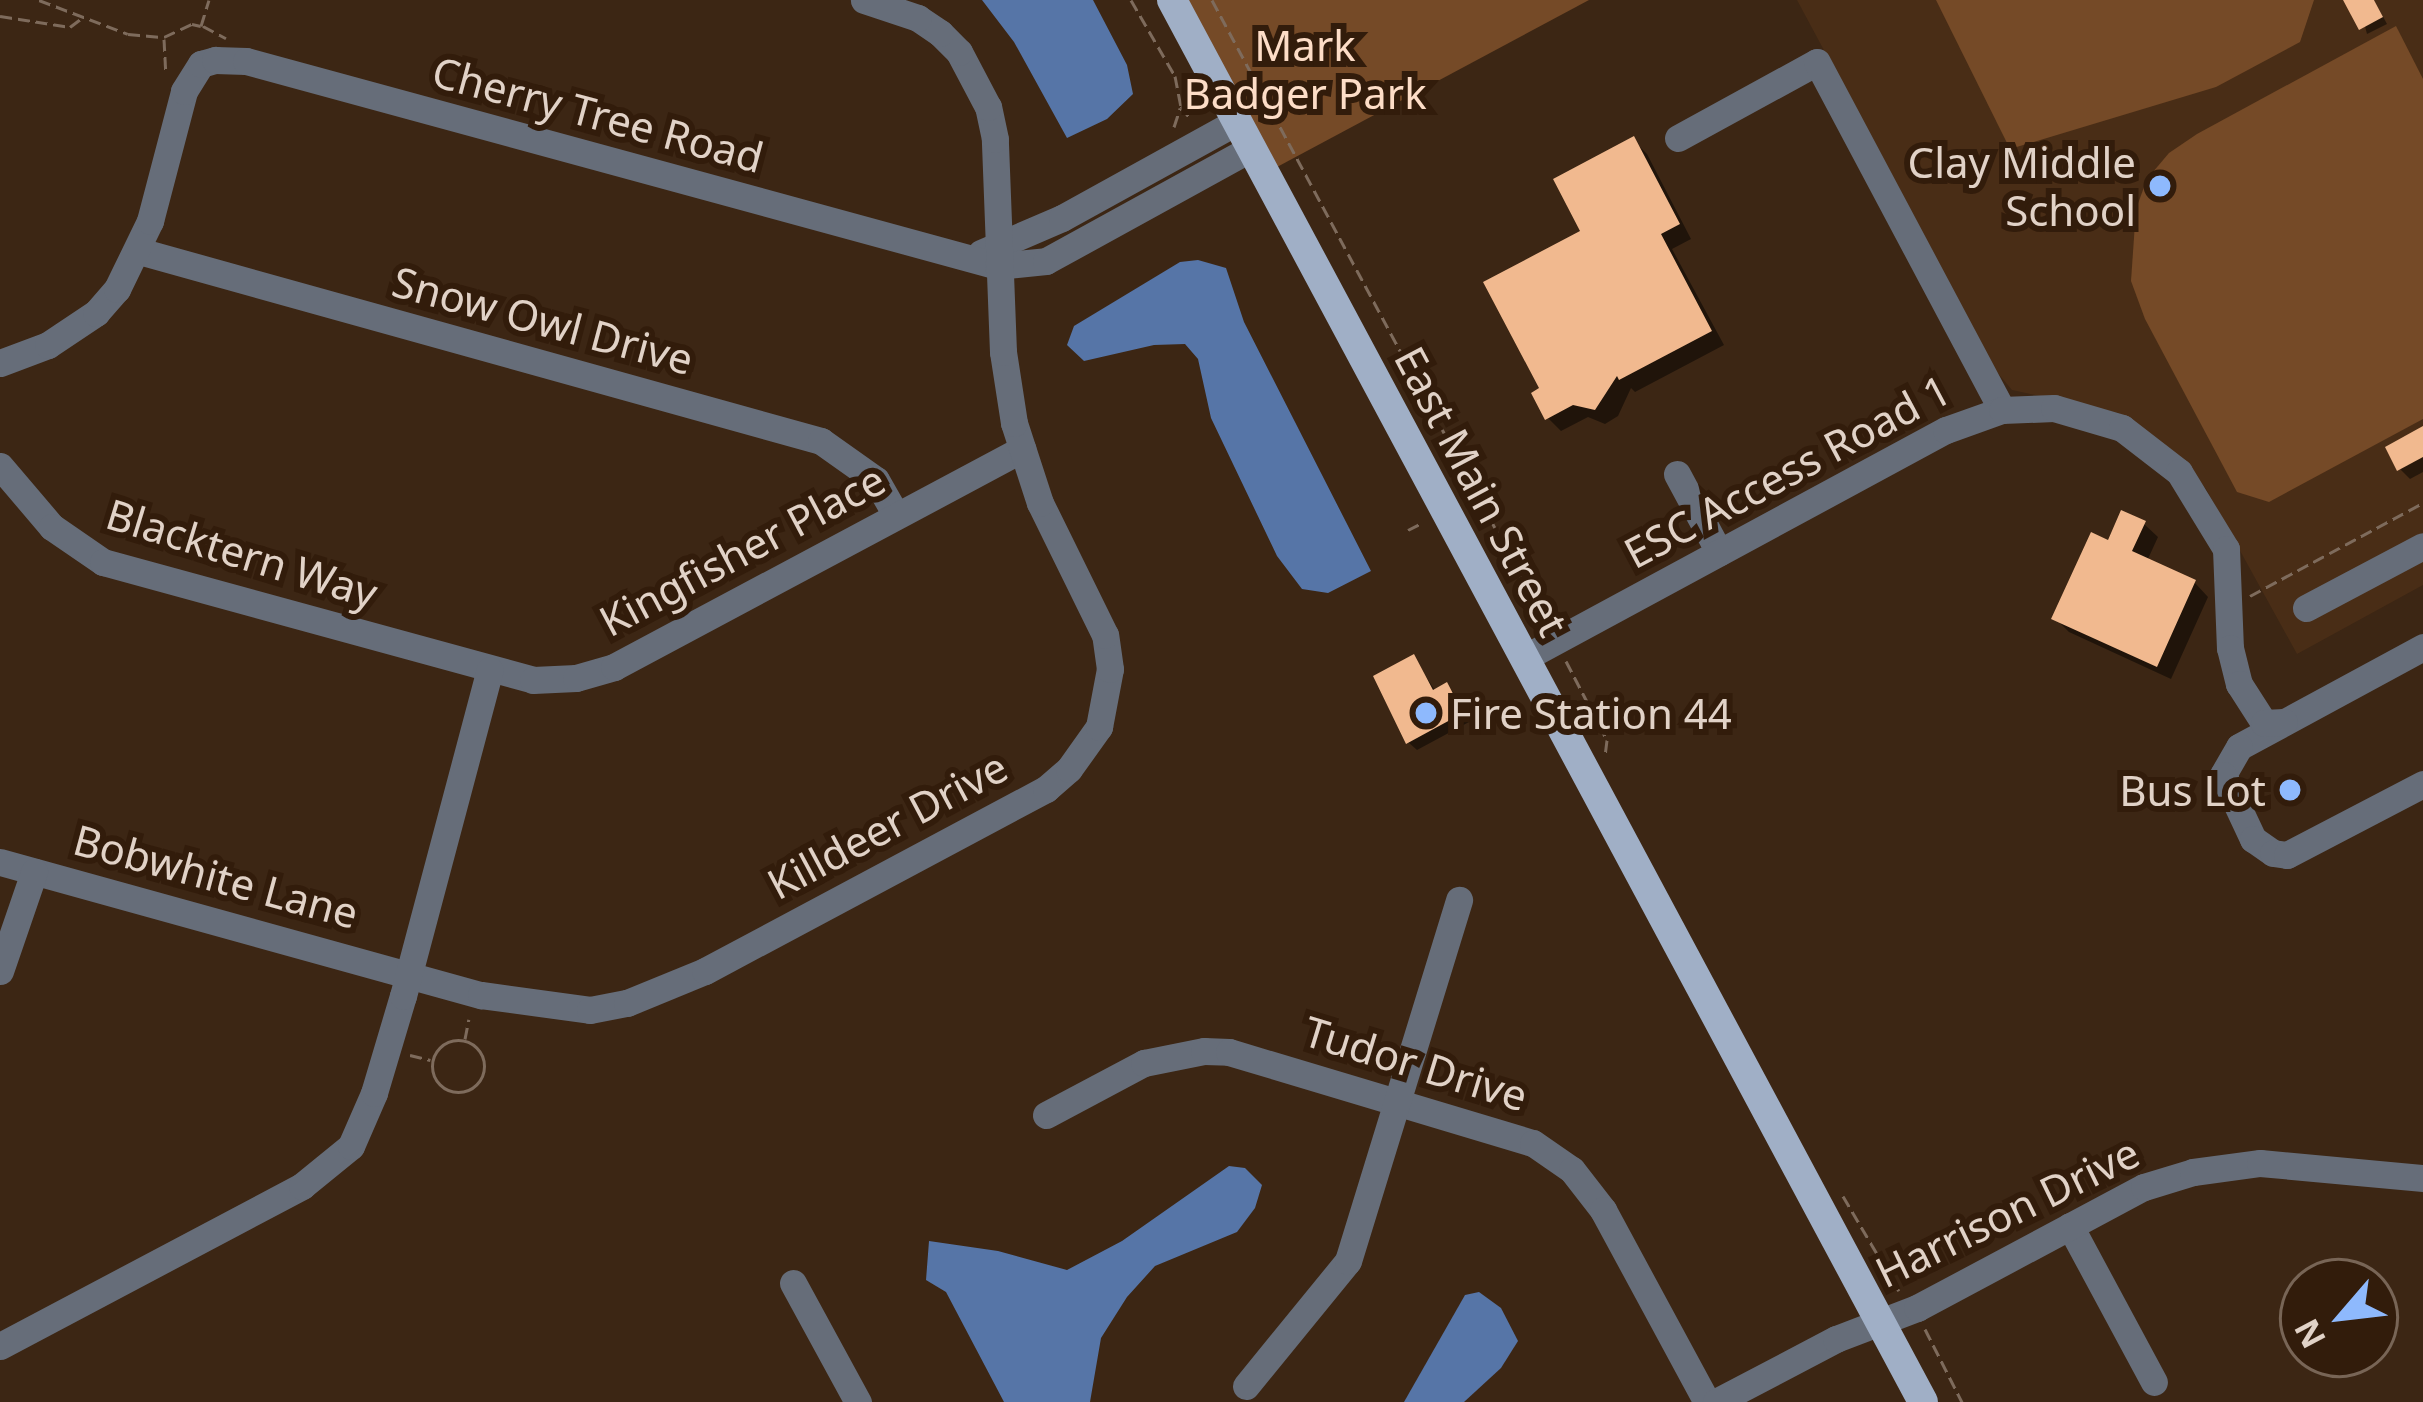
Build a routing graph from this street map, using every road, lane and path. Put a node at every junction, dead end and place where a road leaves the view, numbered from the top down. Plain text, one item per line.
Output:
1 (39, 0) edge
2 (209, 0) edge
3 (863, 0) edge
4 (1131, 0) edge
5 (1172, 0) edge
6 (1212, 0) edge
7 (0, 16) edge
8 (82, 18) junction
9 (202, 26) junction
10 (164, 37) junction
11 (229, 45) dead end
12 (166, 74) dead end
13 (1243, 135) junction
14 (1678, 138) dead end
15 (1202, 140) junction
16 (139, 251) junction
17 (991, 258) junction
18 (0, 363) edge
19 (2002, 410) junction
20 (1022, 449) junction
21 (0, 466) edge
22 (1677, 474) dead end
23 (2423, 503) edge
24 (896, 515) junction
25 (1424, 521) dead end
26 (1408, 530) dead end
27 (2423, 546) edge
28 (1719, 552) junction
29 (2230, 607) junction
30 (2306, 608) dead end
31 (1538, 609) dead end
32 (2423, 647) edge
33 (1524, 658) junction
34 (490, 670) junction
35 (2263, 727) junction
36 (2423, 784) edge
37 (0, 862) edge
38 (34, 872) junction
39 (1459, 900) dead end
40 (0, 971) edge
41 (410, 971) junction
42 (471, 1014) dead end
43 (464, 1041) junction
44 (406, 1054) dead end
45 (432, 1061) junction
46 (1401, 1101) junction
47 (1046, 1115) dead end
48 (2423, 1178) edge
49 (1852, 1210) dead end
50 (2070, 1226) junction
51 (794, 1283) dead end
52 (1901, 1295) dead end
53 (1879, 1322) junction
54 (1928, 1332) dead end
55 (0, 1346) edge
56 (2154, 1382) dead end
57 (1246, 1386) dead end
58 (858, 1402) edge
59 (1711, 1402) edge
60 (1923, 1402) edge
61 (1962, 1402) edge

1 - 8 path
2 - 9 path
3 - 17 street, Killdeer Drive
4 - 15 path
5 - 13 main road, East Main Street
6 - 31 path
7 - 8 path
8 - 10 path
9 - 10 path
9 - 11 path
10 - 12 path
13 - 15 street
13 - 17 street, Cherry Tree Road
13 - 33 main road, East Main Street
14 - 19 street
15 - 17 street
16 - 17 street, Cherry Tree Road
16 - 18 street
16 - 24 street, Snow Owl Drive
17 - 20 street, Killdeer Drive
19 - 28 street, ESC Access Road 1
19 - 29 street, ESC Access Road 1
20 - 24 street, Kingfisher Place
20 - 41 street, Killdeer Drive
21 - 34 street, Blacktern Way
22 - 28 street
23 - 29 path
24 - 34 street, Kingfisher Place
25 - 26 path
27 - 30 street
28 - 33 street, ESC Access Road 1
29 - 35 street, ESC Access Road 1
32 - 35 street
33 - 53 main road, East Main Street
34 - 41 street
35 - 36 street
37 - 38 street, Bobwhite Lane
38 - 40 street
38 - 41 street, Bobwhite Lane
39 - 46 street
41 - 55 street
42 - 43 path
43 - 45 path
43 - 45 path
44 - 45 path
46 - 47 street, Tudor Drive
46 - 57 street
46 - 59 street, Tudor Drive
48 - 50 street, Harrison Drive
49 - 52 path
50 - 53 street, Harrison Drive
50 - 56 street
51 - 58 street
53 - 59 street, Harrison Drive
53 - 60 main road, East Main Street
54 - 61 path

